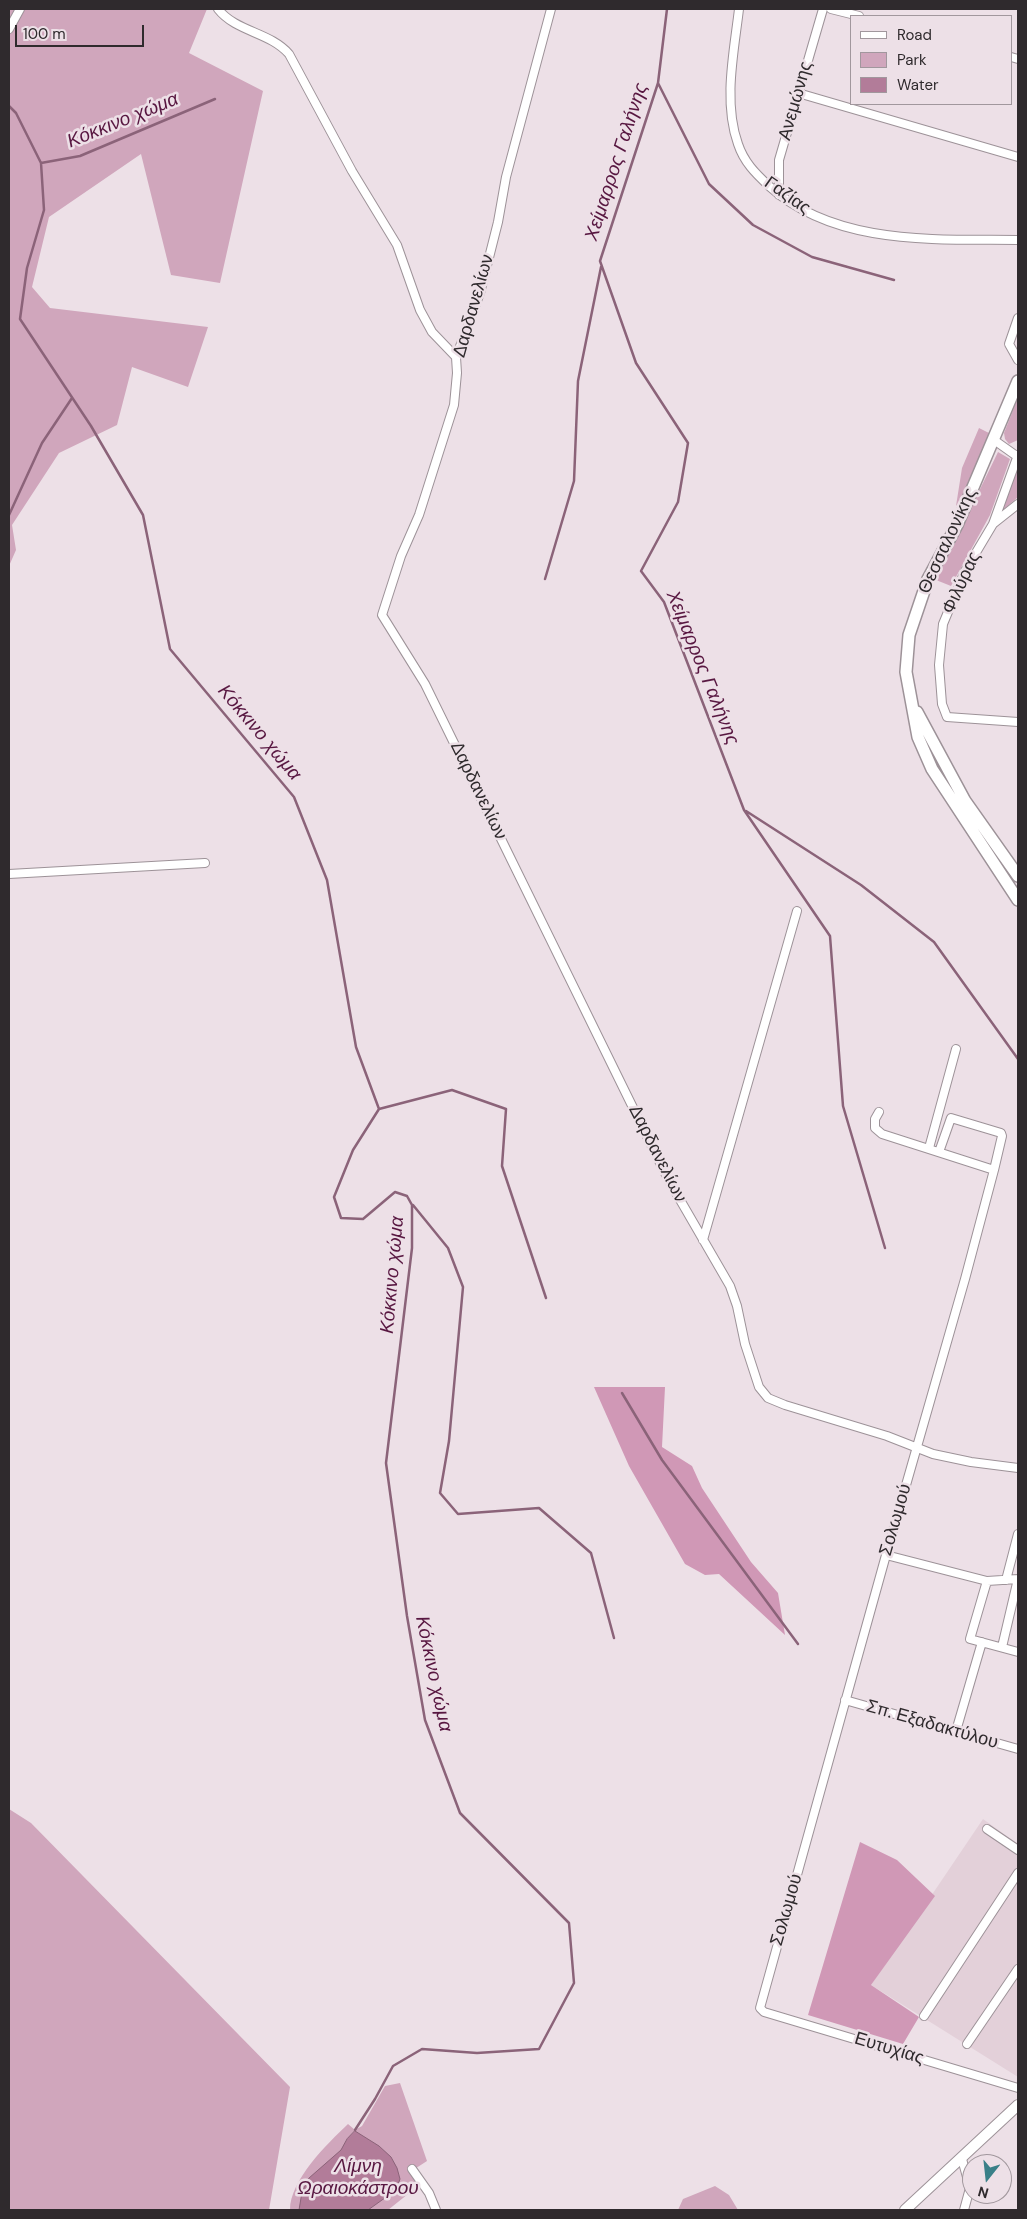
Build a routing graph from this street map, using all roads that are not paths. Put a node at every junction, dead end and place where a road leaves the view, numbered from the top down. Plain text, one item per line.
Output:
1 (20, 9) edge
2 (218, 9) edge
3 (551, 9) edge
4 (739, 9) edge
5 (823, 9) edge
6 (831, 9) edge
7 (856, 15) edge
8 (9, 30) edge
9 (798, 93) junction
10 (1018, 156) edge
11 (779, 195) junction
12 (1018, 240) edge
13 (1018, 318) edge
14 (456, 357) junction
15 (1018, 360) edge
16 (1018, 381) edge
17 (994, 440) junction
18 (1018, 456) edge
19 (1018, 504) edge
20 (993, 524) junction
21 (914, 707) junction
22 (1018, 722) edge
23 (204, 863) dead end
24 (9, 874) edge
25 (1018, 876) edge
26 (1018, 900) edge
27 (797, 911) dead end
28 (956, 1049) dead end
29 (879, 1112) dead end
30 (929, 1148) junction
31 (939, 1152) junction
32 (994, 1170) junction
33 (703, 1240) junction
34 (917, 1448) junction
35 (1018, 1468) edge
36 (1018, 1534) edge
37 (886, 1555) junction
38 (1018, 1578) edge
39 (1006, 1580) junction
40 (987, 1582) junction
41 (982, 1642) junction
42 (1002, 1647) junction
43 (1018, 1652) edge
44 (845, 1700) junction
45 (956, 1731) junction
46 (1018, 1749) edge
47 (987, 1829) dead end
48 (1018, 1850) edge
49 (1018, 1872) edge
50 (1018, 1970) edge
51 (760, 2008) joint
52 (924, 2016) dead end
53 (967, 2044) dead end
54 (1018, 2088) edge
55 (1018, 2105) edge
56 (967, 2154) edge
57 (962, 2159) edge
58 (412, 2169) dead end
59 (436, 2210) edge
60 (905, 2210) edge

1 - 8 street
2 - 14 street
3 - 14 street, Δαρδανελίων
4 - 11 street, Γαζίας
5 - 9 street, Ανεμώνης
6 - 7 street
9 - 10 street
9 - 11 street, Ανεμώνης
11 - 12 street, Γαζίας
13 - 15 street
14 - 33 street, Δαρδανελίων
16 - 17 main road, Θεσσαλονίκης
17 - 18 street
17 - 21 main road, Θεσσαλονίκης
18 - 20 street, Φιλύρας
19 - 20 street
20 - 22 street, Φιλύρας
21 - 25 main road, Θεσσαλονίκης
21 - 26 main road, Θεσσαλονίκης
23 - 24 street
27 - 33 street
28 - 30 street
29 - 30 street
30 - 31 street
31 - 32 street
31 - 32 street, Σολωμού
32 - 34 street, Σολωμού
33 - 34 street, Δαρδανελίων
34 - 35 street, Δαρδανελίων
34 - 37 street, Σολωμού
36 - 39 street
37 - 40 street
37 - 44 street, Σολωμού
38 - 39 street
38 - 42 street
39 - 40 street
40 - 41 street
41 - 42 street
41 - 45 street
42 - 43 street
44 - 45 street, Σπ. Εξαδακτύλου
44 - 51 street, Σολωμού
45 - 46 street, Σπ. Εξαδακτύλου
47 - 48 street
49 - 52 street
50 - 53 street
51 - 54 street, Ευτυχίας
55 - 56 street
57 - 60 street
58 - 59 street

